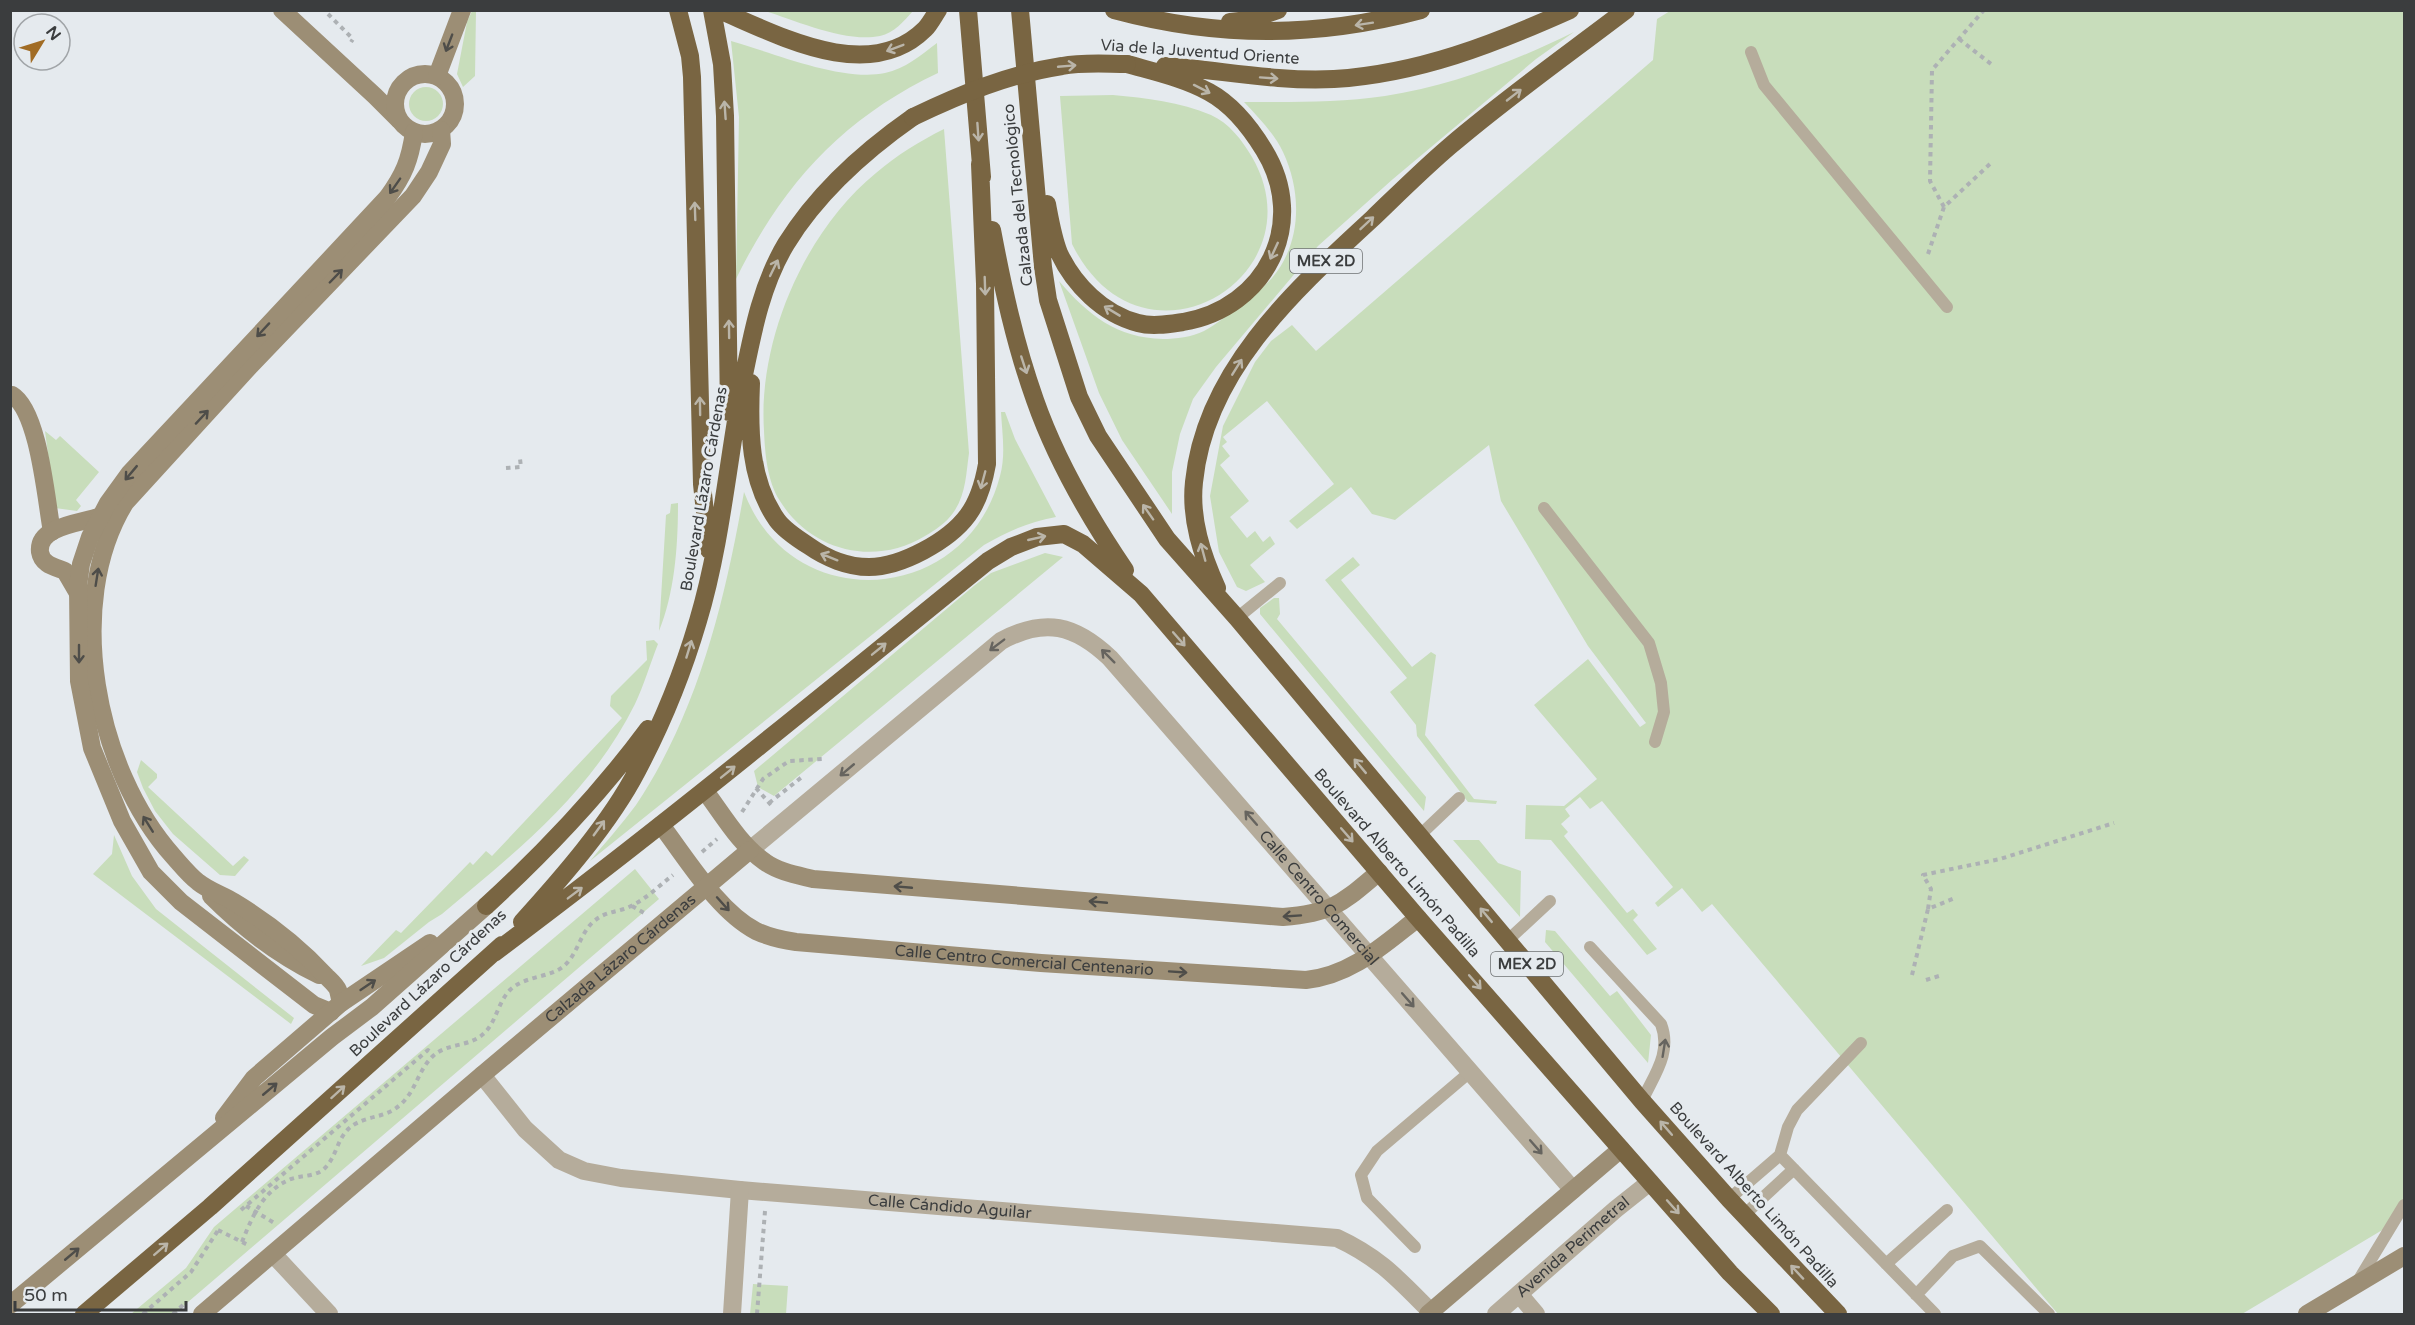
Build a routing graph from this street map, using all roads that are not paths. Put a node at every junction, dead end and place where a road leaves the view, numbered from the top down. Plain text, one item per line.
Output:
1 (282, 10) edge
2 (462, 10) edge
3 (678, 10) edge
4 (712, 10) edge
5 (719, 10) edge
6 (938, 10) edge
7 (968, 10) edge
8 (1278, 10) edge
9 (1421, 10) edge
10 (1570, 10) edge
11 (1626, 10) edge
12 (1119, 12) edge
13 (1019, 13) edge
14 (1751, 52) dead end
15 (1127, 64) junction
16 (436, 76) junction
17 (396, 93) junction
18 (375, 96) junction
19 (1028, 108) junction
20 (408, 127) junction
21 (441, 130) junction
22 (980, 164) junction
23 (1947, 307) dead end
24 (754, 323) junction
25 (13, 404) dead end
26 (728, 471) junction
27 (1544, 508) dead end
28 (101, 516) junction
29 (47, 536) junction
30 (711, 569) junction
31 (1280, 583) dead end
32 (1141, 594) junction
33 (79, 595) junction
34 (1231, 612) junction
35 (1051, 627) joint
36 (667, 703) junction
37 (1656, 742) dead end
38 (705, 791) junction
39 (1459, 798) dead end
40 (661, 825) junction
41 (1419, 836) junction
42 (750, 850) junction
43 (177, 860) junction
44 (1379, 872) junction
45 (160, 883) junction
46 (707, 885) junction
47 (1550, 901) dead end
48 (486, 906) junction
49 (1330, 909) junction
50 (1418, 918) junction
51 (1507, 940) junction
52 (1590, 947) dead end
53 (494, 953) junction
54 (1370, 956) junction
55 (336, 1008) junction
56 (1861, 1043) dead end
57 (1470, 1072) junction
58 (482, 1075) junction
59 (1642, 1101) junction
60 (206, 1142) junction
61 (1621, 1149) junction
62 (1780, 1155) junction
63 (1794, 1169) junction
64 (1650, 1182) junction
65 (740, 1190) junction
66 (1573, 1190) junction
67 (1729, 1199) junction
68 (2404, 1205) edge
69 (1947, 1210) dead end
70 (1744, 1215) junction
71 (1415, 1247) dead end
72 (273, 1254) junction
73 (2404, 1256) edge
74 (1886, 1264) junction
75 (2355, 1286) junction
76 (1519, 1294) junction
77 (1916, 1295) junction
78 (10, 1305) edge
79 (1430, 1313) edge
80 (84, 1314) edge
81 (202, 1314) edge
82 (329, 1314) edge
83 (732, 1314) edge
84 (1496, 1314) edge
85 (1536, 1314) edge
86 (1771, 1314) edge
87 (1838, 1314) edge
88 (1935, 1314) edge
89 (2049, 1314) edge
90 (2307, 1314) edge

1 - 18 street
2 -> 16 street
30 -> 3 highway
26 -> 4 highway
6 -> 5 highway
7 -> 22 highway, Calzada del Tecnológico / MEX 2D
8 - 12 highway
9 -> 12 highway, Via de la Juventud Oriente
15 -> 10 highway, Via de la Juventud Oriente
34 -> 11 highway, MEX 2D
13 - 19 highway, Calzada del Tecnológico
14 - 23 lane
15 -> 19 highway
24 -> 15 highway, Via de la Juventud Oriente, bridge
16 - 17 street
16 - 21 street
17 - 18 street
17 - 20 street
18 - 20 street
34 -> 19 highway, Calzada del Tecnológico
20 - 21 street
20 -> 28 street
43 -> 21 street
22 -> 24 highway
22 -> 32 highway, Calzada del Tecnológico / MEX 2D
24 - 26 highway, Boulevard Lázaro Cárdenas
25 - 29 street
26 - 30 highway, Boulevard Lázaro Cárdenas
27 - 37 lane
28 - 29 street
28 - 33 street
29 - 33 street
36 -> 30 highway, Boulevard Lázaro Cárdenas
31 - 34 lane
38 -> 32 highway
32 -> 44 highway, Boulevard Alberto Limón Padilla / MEX 2D
33 -> 45 street
41 -> 34 highway, Boulevard Alberto Limón Padilla / MEX 2D
35 -> 42 street, Calzada Lázaro Cárdenas
49 -> 35 street, Calle Centro Comercial
36 - 48 highway
53 -> 36 highway, Boulevard Lázaro Cárdenas
38 - 40 highway
38 - 42 street
39 - 41 lane
40 - 46 street, Calle Centro Comercial Centenario
53 -> 40 highway
51 -> 41 highway, Boulevard Alberto Limón Padilla / MEX 2D
42 - 46 street, Calzada Lázaro Cárdenas
49 -> 42 street
43 - 45 street
43 - 55 street
44 - 49 street
44 - 50 highway, Boulevard Alberto Limón Padilla / MEX 2D
45 - 55 street
46 -> 54 street, Calle Centro Comercial Centenario
46 - 58 street, Calzada Lázaro Cárdenas
47 - 51 lane
55 -> 48 street
60 -> 48 street, Boulevard Lázaro Cárdenas
49 - 54 street, Calle Centro Comercial
50 - 54 street, Calle Centro Comercial Centenario
50 -> 61 highway, Boulevard Alberto Limón Padilla / MEX 2D
51 - 59 highway, Boulevard Alberto Limón Padilla / MEX 2D
59 -> 52 lane
80 -> 53 highway, Boulevard Lázaro Cárdenas
54 -> 57 street, Calle Centro Comercial
55 - 60 street
56 - 62 lane
57 -> 66 street, Calle Centro Comercial
57 - 71 lane
58 - 65 street, Calle Cándido Aguilar
58 - 72 street, Calzada Lázaro Cárdenas
67 -> 59 highway, Boulevard Alberto Limón Padilla / MEX 2D
78 -> 60 street, Boulevard Lázaro Cárdenas
61 - 64 highway, Boulevard Alberto Limón Padilla / MEX 2D
61 - 66 street
62 - 63 lane
62 - 67 lane
63 - 70 lane
63 - 74 lane
64 - 76 street, Avenida Perimetral
64 -> 86 highway, Boulevard Alberto Limón Padilla / MEX 2D
65 - 79 street, Calle Cándido Aguilar
65 - 83 street
66 - 79 street
67 - 70 highway, Boulevard Alberto Limón Padilla / MEX 2D
68 - 75 lane
69 - 74 lane
87 -> 70 highway, Boulevard Alberto Limón Padilla / MEX 2D
72 - 81 street, Calzada Lázaro Cárdenas
72 - 82 street
73 - 75 street
74 - 77 lane
75 - 90 street
76 - 84 street, Avenida Perimetral
76 - 85 street
77 - 88 lane
77 - 89 lane

